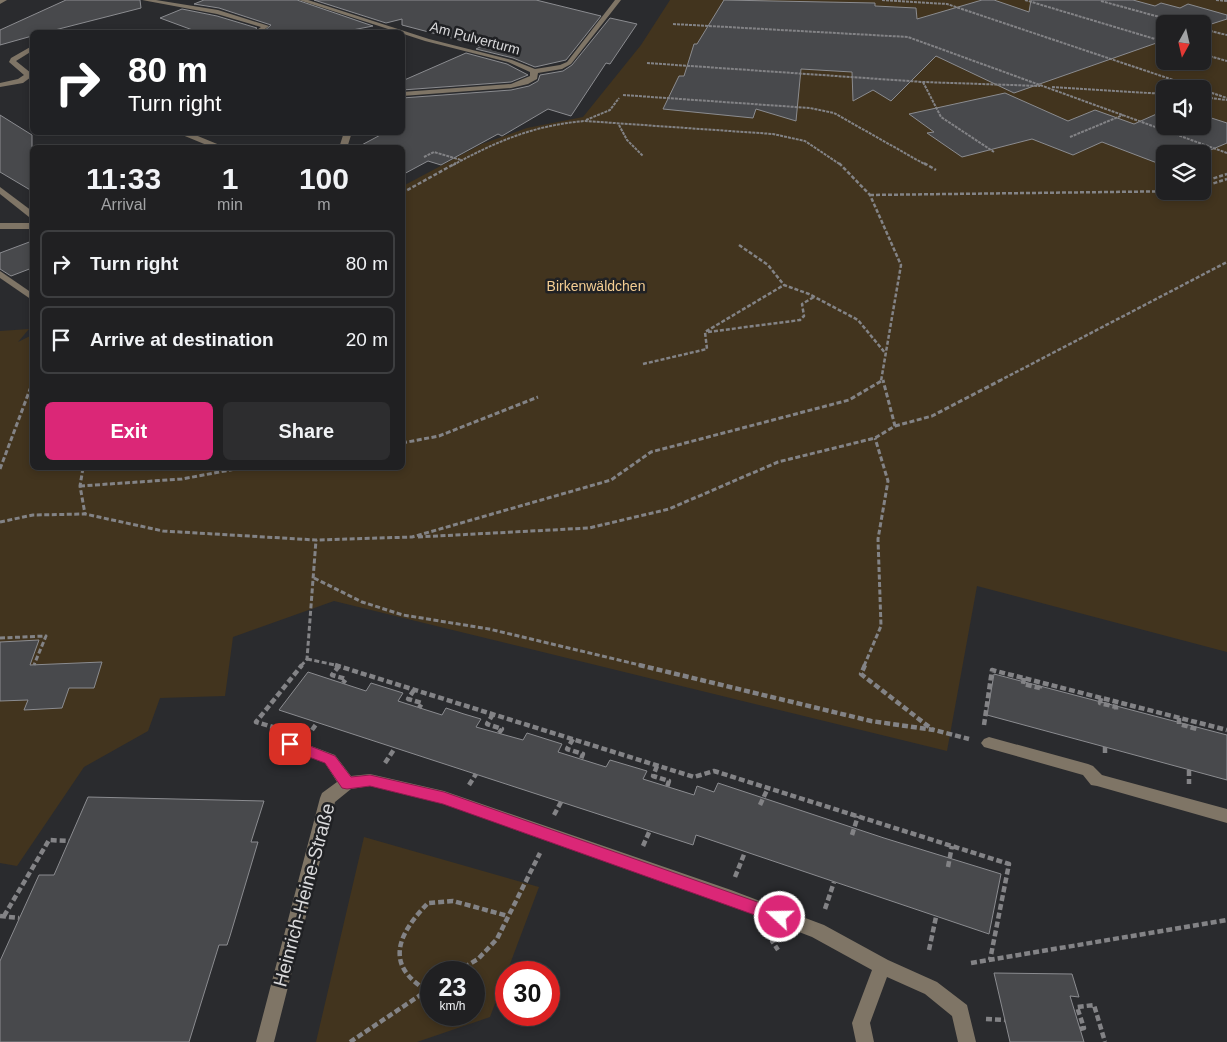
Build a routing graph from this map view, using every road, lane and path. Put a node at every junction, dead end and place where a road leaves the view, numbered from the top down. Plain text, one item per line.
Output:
1 (4, 0) edge
2 (145, 0) edge
3 (302, 0) edge
4 (618, 0) edge
5 (882, 0) edge
6 (1025, 0) edge
7 (1216, 0) edge
8 (1100, 1) edge
9 (1227, 1) edge
10 (0, 2) edge
11 (1156, 16) edge
12 (673, 24) dead end
13 (263, 30) edge
14 (396, 30) edge
15 (1211, 31) edge
16 (405, 33) edge
17 (1227, 35) edge
18 (1156, 39) edge
19 (30, 49) edge
20 (1211, 57) edge
21 (1227, 61) edge
22 (647, 64) dead end
23 (534, 71) junction
24 (923, 82) junction
25 (0, 85) edge
26 (1048, 86) junction
27 (1156, 93) edge
28 (405, 94) edge
29 (623, 95) dead end
30 (619, 98) dead end
31 (1211, 98) edge
32 (1227, 99) edge
33 (1124, 115) junction
34 (585, 121) junction
35 (619, 125) junction
36 (186, 135) edge
37 (1070, 136) dead end
38 (214, 145) edge
39 (994, 152) dead end
40 (1227, 153) edge
41 (643, 156) dead end
42 (424, 157) dead end
43 (462, 160) junction
44 (936, 170) dead end
45 (1227, 174) edge
46 (1211, 179) edge
47 (1227, 179) edge
48 (1211, 184) edge
49 (0, 190) edge
50 (405, 191) edge
51 (1156, 191) edge
52 (870, 195) junction
53 (30, 213) edge
54 (0, 226) edge
55 (30, 226) edge
56 (739, 246) dead end
57 (1227, 262) edge
58 (0, 274) edge
59 (784, 285) junction
60 (30, 296) edge
61 (814, 297) junction
62 (705, 332) junction
63 (887, 354) junction
64 (643, 364) dead end
65 (883, 380) junction
66 (30, 392) edge
67 (538, 398) dead end
68 (895, 426) junction
69 (875, 438) junction
70 (405, 442) edge
71 (0, 469) edge
72 (83, 470) edge
73 (230, 470) edge
74 (80, 486) junction
75 (84, 514) junction
76 (0, 522) edge
77 (412, 537) junction
78 (316, 540) junction
79 (314, 578) junction
80 (0, 638) edge
81 (307, 658) junction
82 (34, 665) dead end
83 (339, 666) junction
84 (1024, 678) junction
85 (343, 683) dead end
86 (414, 690) junction
87 (1040, 690) dead end
88 (1101, 698) junction
89 (419, 708) dead end
90 (1116, 710) dead end
91 (493, 714) junction
92 (1179, 718) junction
93 (281, 730) dead end
94 (934, 730) junction
95 (1227, 730) edge
96 (1197, 731) dead end
97 (499, 733) dead end
98 (986, 736) junction
99 (573, 739) junction
100 (290, 744) dead end
101 (395, 748) dead end
102 (581, 759) dead end
103 (385, 764) dead end
104 (657, 766) junction
105 (1189, 770) dead end
106 (476, 774) dead end
107 (347, 783) junction
108 (667, 786) dead end
109 (768, 788) junction
110 (465, 790) dead end
111 (1190, 790) dead end
112 (561, 802) dead end
113 (760, 806) dead end
114 (858, 816) junction
115 (1227, 816) edge
116 (552, 820) dead end
117 (650, 830) dead end
118 (852, 835) dead end
119 (69, 840) dead end
120 (952, 846) junction
121 (640, 851) dead end
122 (745, 852) dead end
123 (948, 867) dead end
124 (528, 876) dead end
125 (834, 882) dead end
126 (731, 884) dead end
127 (823, 914) dead end
128 (2, 916) edge
129 (508, 916) junction
130 (936, 917) dead end
131 (19, 918) dead end
132 (1227, 920) edge
133 (929, 950) dead end
134 (990, 960) junction
135 (475, 961) edge
136 (971, 963) dead end
137 (882, 966) junction
138 (420, 986) edge
139 (420, 995) edge
140 (989, 1020) dead end
141 (1005, 1020) dead end
142 (1080, 1029) dead end
143 (265, 1042) edge
144 (350, 1042) edge
145 (865, 1042) edge
146 (967, 1042) edge
147 (1105, 1042) edge

1 - 10 street
2 - 13 street
3 - 14 street, Am Pulverturm
4 - 23 street
5 - 32 path
6 - 18 path
7 - 9 path
8 - 11 path
12 - 26 path
15 - 17 path
16 - 23 street, Am Pulverturm
19 - 25 street
20 - 21 path
22 - 24 path
23 - 28 street, Am Pulverturm
24 - 26 path
24 - 39 path
26 - 27 path
26 - 33 path
29 - 44 path
30 - 34 path
31 - 32 path
33 - 37 path
33 - 40 path
34 - 35 path
34 - 43 path
35 - 41 path
35 - 52 path
36 - 38 street
42 - 43 path
43 - 50 path
45 - 46 path
47 - 48 path
49 - 53 street
51 - 52 path
52 - 63 path
54 - 55 street
56 - 59 path
57 - 68 path
58 - 60 street
59 - 61 path
59 - 62 path
61 - 62 path
61 - 63 path
62 - 64 path
63 - 65 path
65 - 68 path
65 - 77 path
66 - 71 path
67 - 70 path
68 - 69 path
69 - 77 path
69 - 94 path
72 - 74 path
73 - 74 path
74 - 75 path
75 - 76 path
75 - 78 path
77 - 78 path
78 - 79 path
79 - 81 path
79 - 94 path
80 - 82 path
81 - 83 path
81 - 93 path
83 - 85 path
83 - 86 path
84 - 87 path
84 - 88 path
84 - 98 path
86 - 89 path
86 - 91 path
88 - 90 path
88 - 92 path
91 - 97 path
91 - 99 path
92 - 95 path
92 - 96 path
94 - 98 path
98 - 115 street
99 - 102 path
99 - 104 path
100 - 107 street
101 - 103 path
104 - 108 path
104 - 109 path
105 - 111 path
106 - 110 path
107 - 137 street
107 - 143 street, Heinrich-Heine-Straße
109 - 113 path
109 - 114 path
112 - 116 path
114 - 118 path
114 - 120 path
117 - 121 path
119 - 128 path
120 - 123 path
120 - 134 path
122 - 126 path
124 - 129 path
125 - 127 path
128 - 131 path
129 - 135 path
129 - 138 path
130 - 133 path
132 - 134 path
134 - 136 path
137 - 145 street
137 - 146 street
139 - 144 path
140 - 141 path
142 - 147 path

